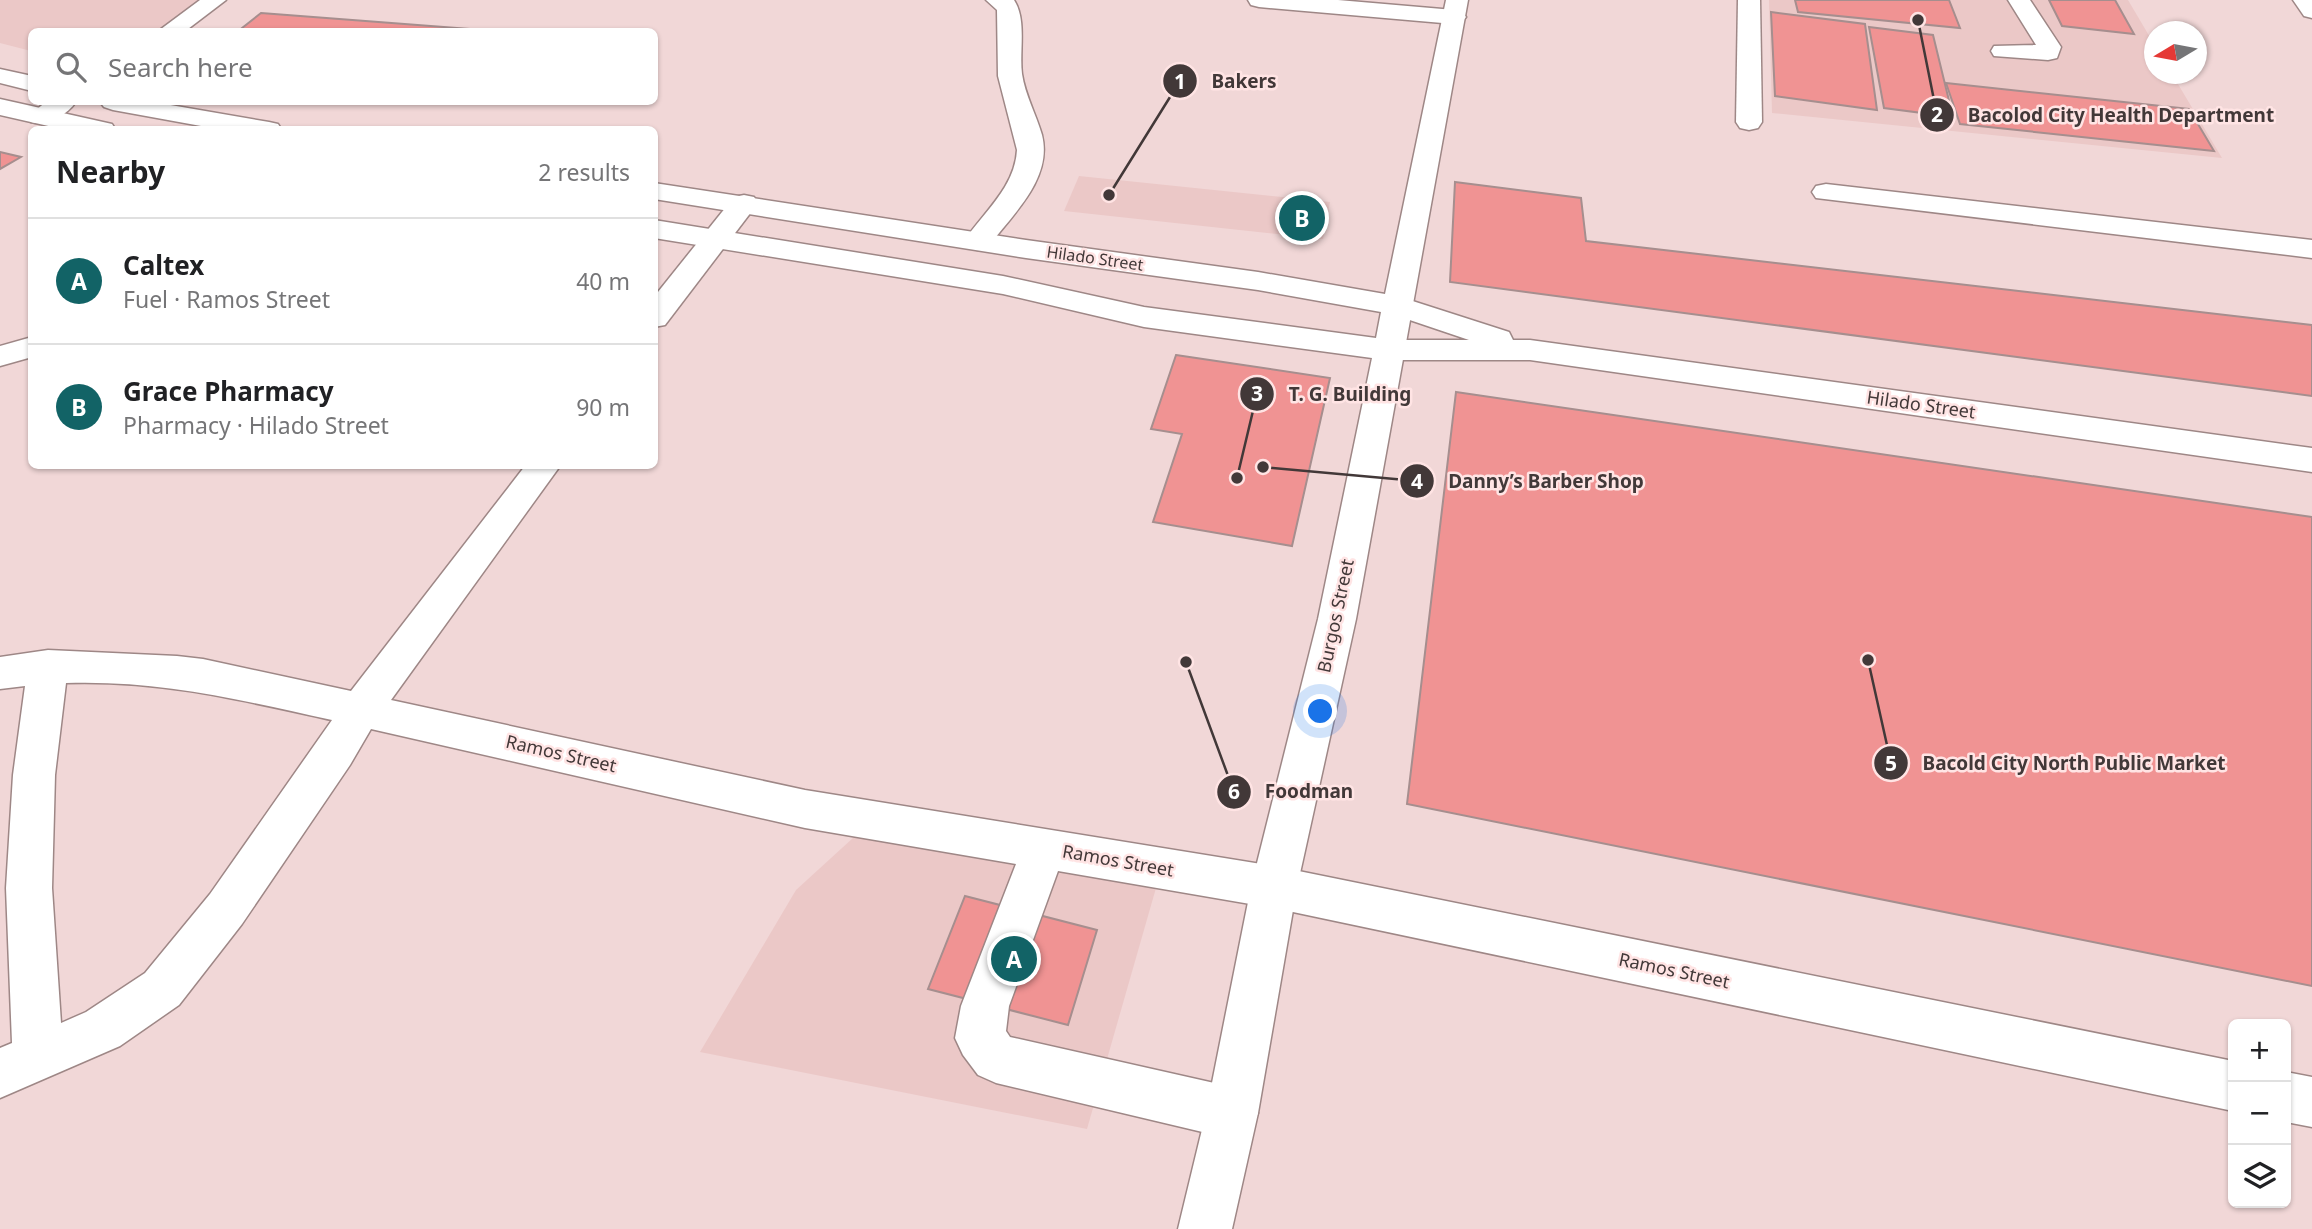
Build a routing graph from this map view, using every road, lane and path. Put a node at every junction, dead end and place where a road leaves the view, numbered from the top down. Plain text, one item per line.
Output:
1 (215, 0) edge
2 (997, 0) edge
3 (1259, 0) edge
4 (1749, 0) edge
5 (2019, 0) edge
6 (2304, 0) edge
7 (1455, 8) edge
8 (2312, 11) edge
9 (174, 28) edge
10 (2003, 51) dead end
11 (0, 76) edge
12 (28, 83) edge
13 (58, 105) edge
14 (130, 105) edge
15 (0, 107) edge
16 (40, 117) junction
17 (1749, 122) dead end
18 (84, 126) edge
19 (247, 126) edge
20 (658, 192) edge
21 (1826, 192) dead end
22 (744, 203) junction
23 (658, 230) edge
24 (713, 239) junction
25 (978, 241) junction
26 (1026, 249) junction
27 (2312, 249) edge
28 (1003, 285) junction
29 (1397, 305) junction
30 (658, 313) edge
31 (28, 348) edge
32 (1389, 349) junction
33 (1530, 350) junction
34 (0, 356) edge
35 (2312, 460) edge
36 (541, 469) edge
37 (48, 666) junction
38 (0, 673) edge
39 (361, 709) junction
40 (1044, 848) junction
41 (1274, 887) junction
42 (19, 1066) edge
43 (2228, 1085) edge
44 (2291, 1098) edge
45 (2312, 1102) edge
46 (1232, 1113) junction
47 (1205, 1229) edge

1 - 9 street
2 - 25 street
3 - 7 street
4 - 17 street
5 - 10 street
6 - 8 street
7 - 29 street, Burgos Street
11 - 12 street
13 - 16 street
14 - 19 street
15 - 16 street
16 - 18 street
20 - 22 street, Hilado Street
21 - 27 street
22 - 24 street
22 - 25 street, Hilado Street
23 - 24 street, Hilado Street
24 - 28 street, Hilado Street
24 - 30 street
25 - 26 street, Hilado Street
26 - 28 street
26 - 29 street, Hilado Street
28 - 32 street, Hilado Street
29 - 32 street, Burgos Street
29 - 33 street, Hilado Street
31 - 34 street
32 - 33 street, Hilado Street
32 - 41 street, Burgos Street
33 - 35 street, Hilado Street
36 - 39 street
37 - 38 street, Ramos Street
37 - 39 street, Ramos Street
37 - 42 street
39 - 40 street, Ramos Street
39 - 42 street
40 - 41 street, Ramos Street
40 - 46 street
41 - 43 street, Ramos Street
41 - 46 street, Burgos Street
44 - 45 street
46 - 47 street, Burgos Street

